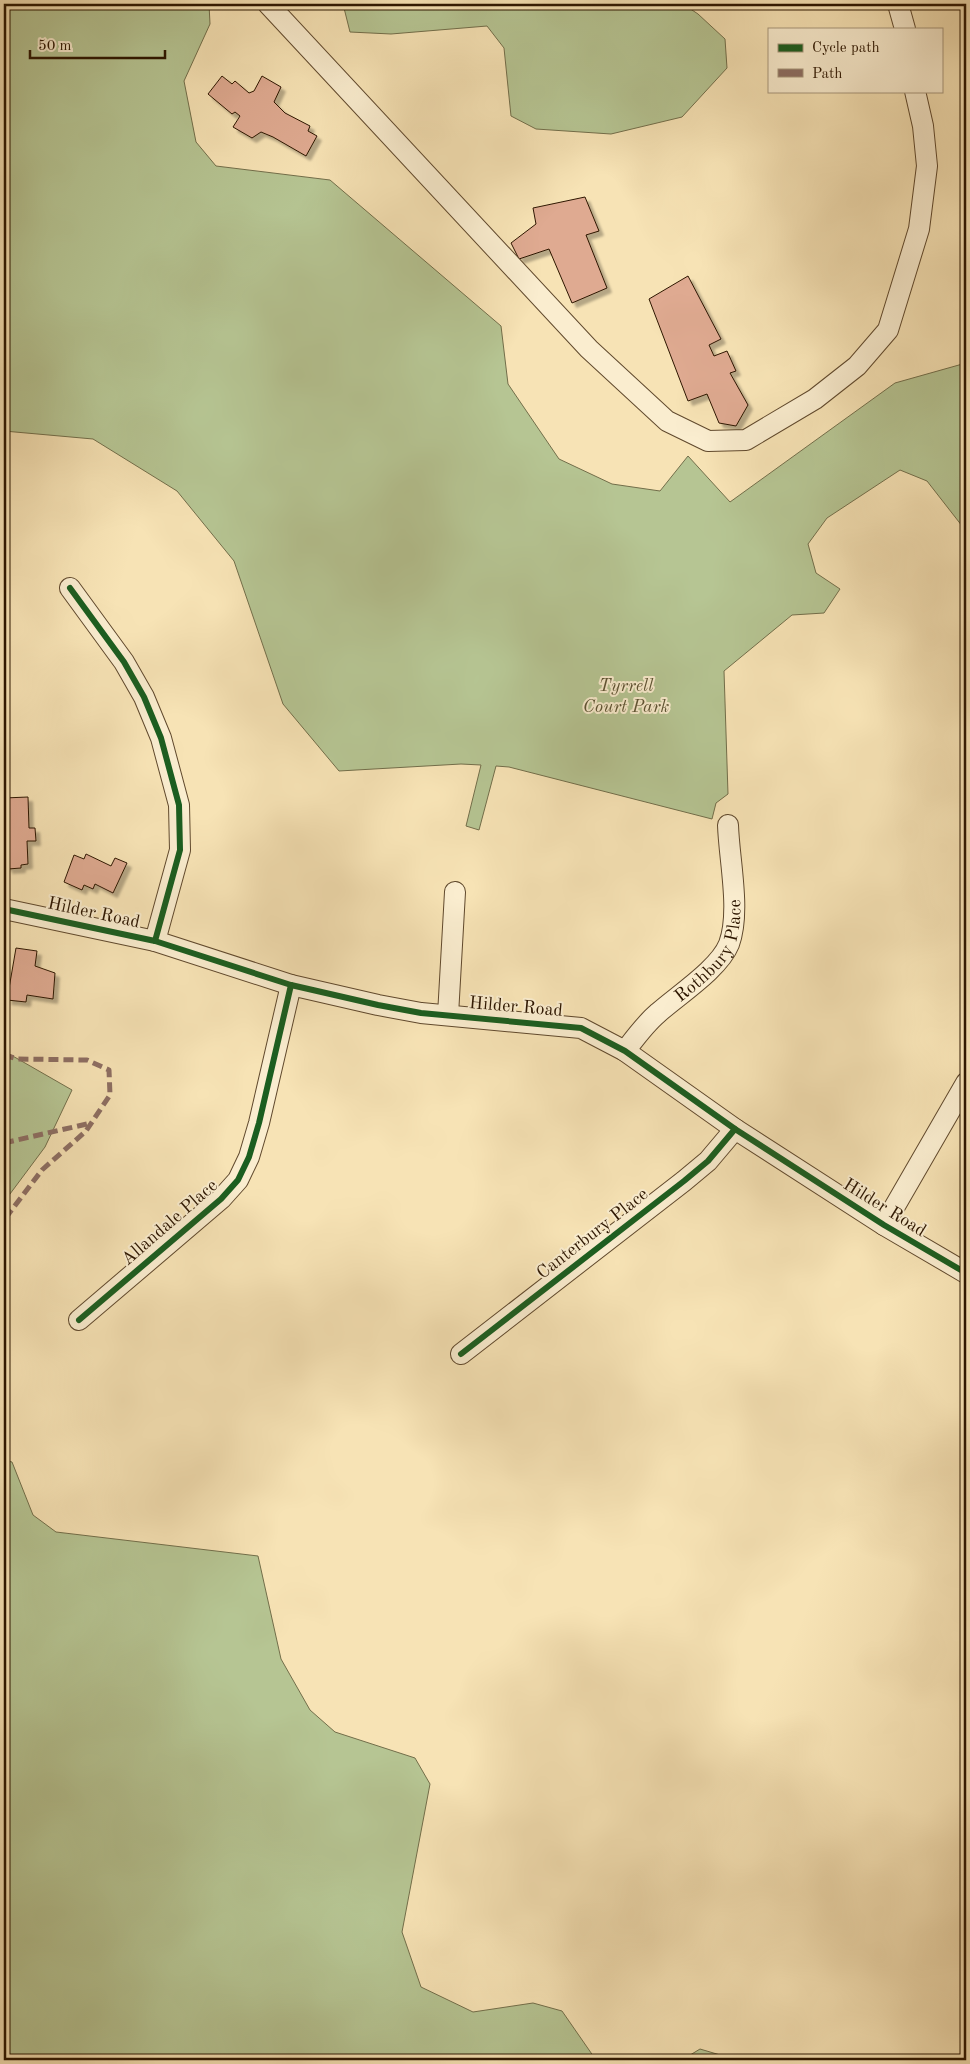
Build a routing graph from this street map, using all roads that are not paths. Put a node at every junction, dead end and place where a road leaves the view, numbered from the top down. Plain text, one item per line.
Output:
1 (268, 4) edge
2 (898, 4) edge
3 (905, 28) edge
4 (914, 92) edge
5 (70, 588) dead end
6 (728, 825) dead end
7 (455, 892) dead end
8 (4, 909) edge
9 (155, 941) junction
10 (291, 985) junction
11 (448, 1015) junction
12 (625, 1051) junction
13 (966, 1082) edge
14 (735, 1129) junction
15 (884, 1225) junction
16 (966, 1274) edge
17 (79, 1320) dead end
18 (461, 1354) dead end

1 - 4 street
2 - 3 street
5 - 9 street
6 - 12 street, Rothbury Place
7 - 11 street
8 - 9 street, Hilder Road
9 - 10 street, Hilder Road
10 - 11 street, Hilder Road
10 - 17 street, Allandale Place
11 - 12 street, Hilder Road
12 - 14 street, Hilder Road
13 - 15 street
14 - 15 street, Hilder Road
14 - 18 street, Canterbury Place
15 - 16 street, Hilder Road

